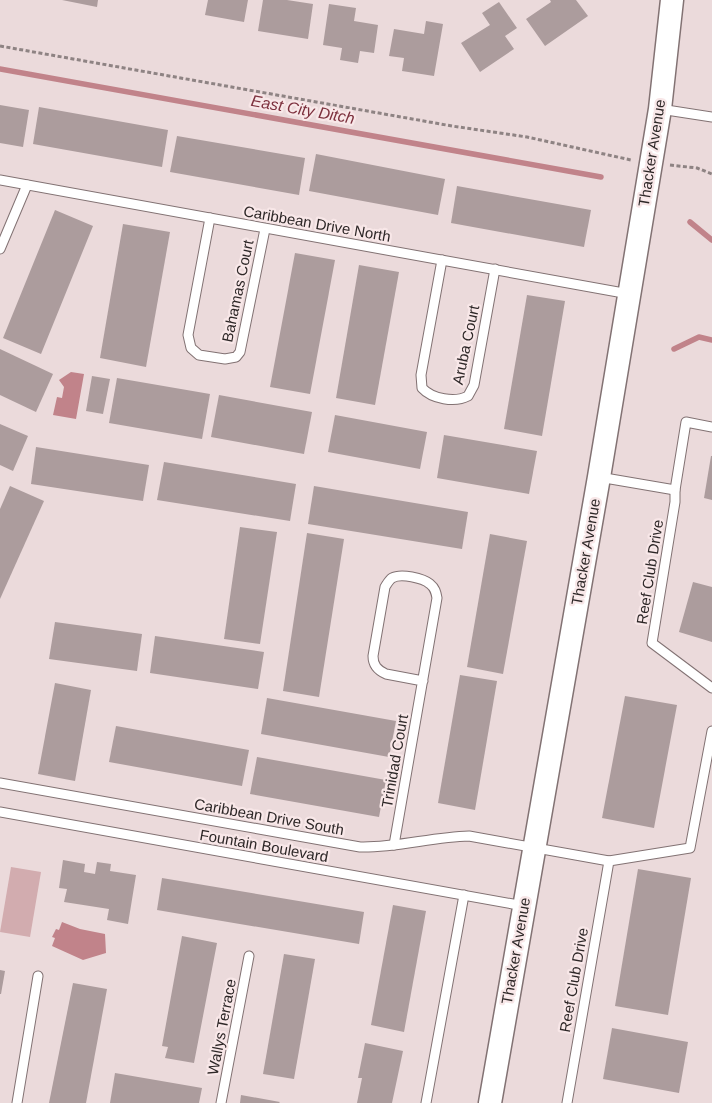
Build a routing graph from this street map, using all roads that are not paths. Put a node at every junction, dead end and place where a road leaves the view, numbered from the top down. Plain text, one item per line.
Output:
1 (672, 0) edge
2 (660, 109) junction
3 (712, 117) edge
4 (0, 180) edge
5 (27, 185) junction
6 (210, 218) junction
7 (265, 229) junction
8 (0, 250) edge
9 (442, 260) junction
10 (495, 269) junction
11 (629, 294) junction
12 (712, 426) edge
13 (599, 477) junction
14 (674, 490) junction
15 (423, 682) junction
16 (712, 688) edge
17 (712, 731) edge
18 (0, 783) edge
19 (0, 812) edge
20 (394, 845) junction
21 (535, 847) junction
22 (609, 861) junction
23 (464, 895) junction
24 (524, 906) junction
25 (249, 956) dead end
26 (38, 976) dead end
27 (16, 1103) edge
28 (221, 1103) edge
29 (426, 1103) edge
30 (490, 1103) edge
31 (567, 1103) edge

1 - 2 street, Thacker Avenue
2 - 3 lane
2 - 11 street, Thacker Avenue
4 - 5 lane, Caribbean Drive North
5 - 6 lane, Caribbean Drive North
5 - 8 lane
6 - 7 lane, Caribbean Drive North
6 - 7 lane, Bahamas Court
7 - 9 lane, Caribbean Drive North
9 - 10 lane, Caribbean Drive North
9 - 10 lane, Aruba Court
10 - 11 lane, Caribbean Drive North
11 - 13 street, Thacker Avenue
12 - 14 lane, Reef Club Drive
13 - 14 lane
13 - 21 street, Thacker Avenue
14 - 16 lane, Reef Club Drive
15 - 15 lane, Trinidad Court
15 - 20 lane, Trinidad Court
17 - 22 lane
18 - 20 lane, Caribbean Drive South
19 - 23 lane, Fountain Boulevard
20 - 21 lane, Caribbean Drive South
21 - 22 lane
21 - 24 street, Thacker Avenue
22 - 31 lane, Reef Club Drive
23 - 24 lane, Fountain Boulevard
23 - 29 lane
24 - 30 street, Thacker Avenue
25 - 28 lane, Wallys Terrace
26 - 27 lane

